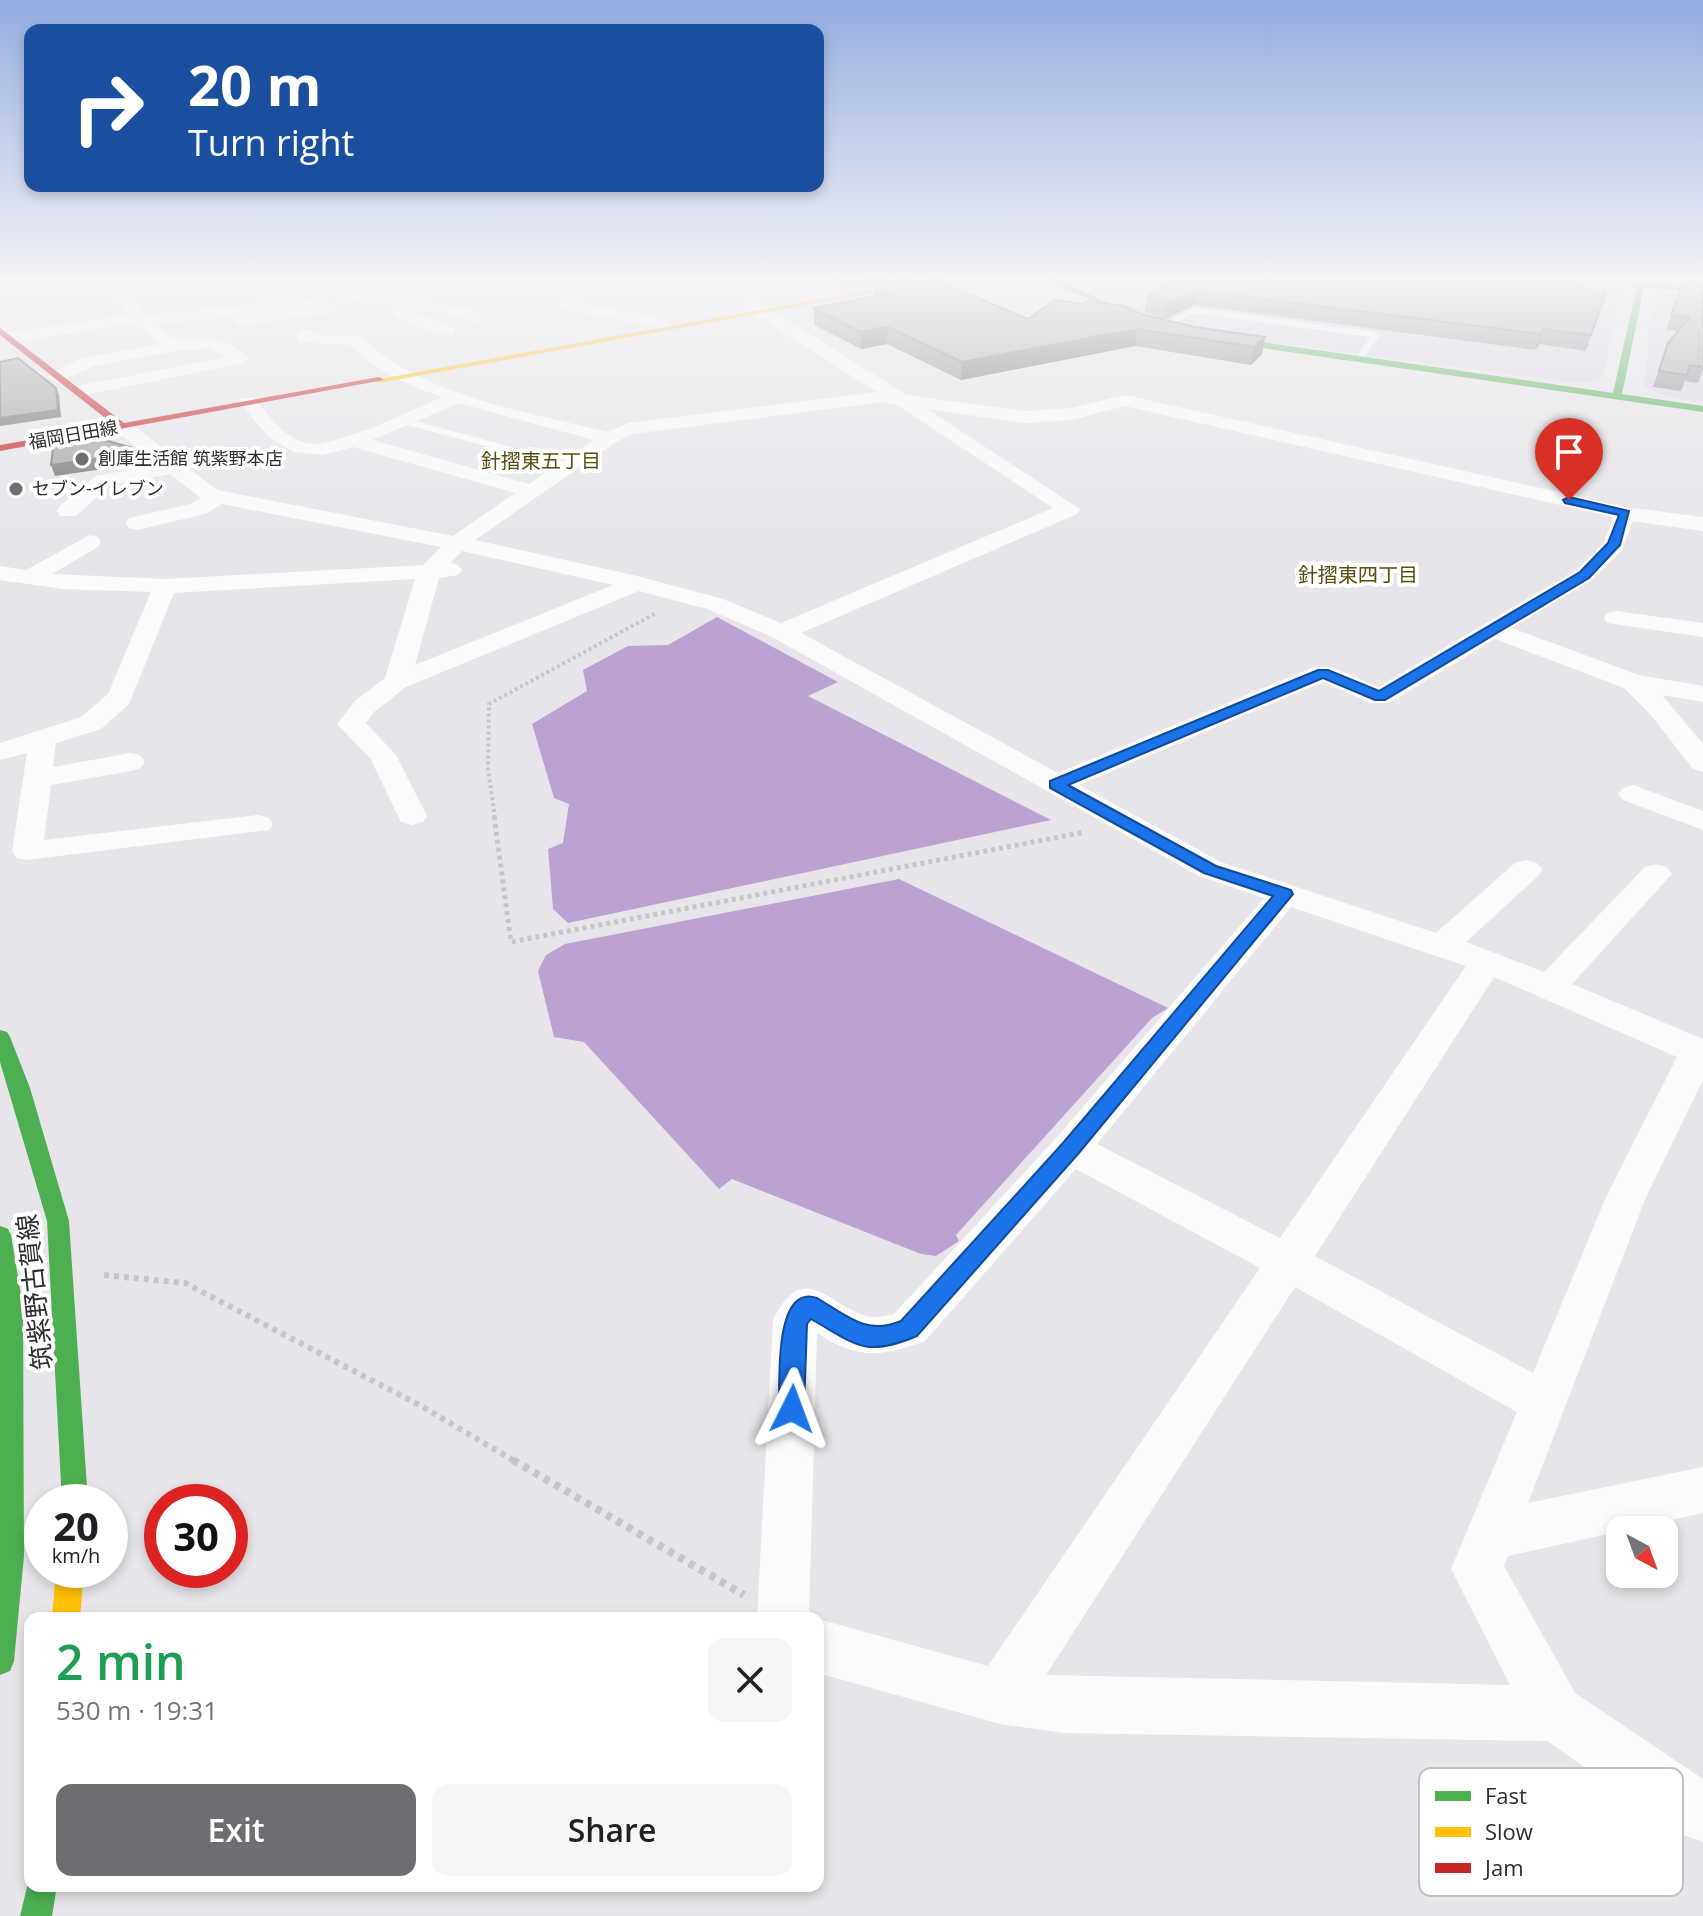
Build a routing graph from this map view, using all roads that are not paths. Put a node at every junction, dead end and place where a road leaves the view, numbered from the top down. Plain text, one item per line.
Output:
1 (46, 367) edge
2 (78, 367) edge
3 (198, 367) edge
4 (390, 367) edge
5 (425, 367) edge
6 (848, 367) edge
7 (1406, 367) edge
8 (1622, 367) edge
9 (399, 372) junction
10 (58, 377) junction
11 (79, 391) junction
12 (1617, 396) junction
13 (458, 397) junction
14 (897, 399) junction
15 (248, 402) junction
16 (1703, 409) edge
17 (400, 420) junction
18 (118, 423) junction
19 (609, 438) junction
20 (0, 439) edge
21 (351, 440) junction
22 (0, 448) edge
23 (571, 466) junction
24 (174, 467) junction
25 (534, 492) junction
26 (218, 497) junction
27 (68, 511) dead end
28 (1625, 513) junction
29 (137, 523) dead end
30 (1703, 524) edge
31 (90, 542) dead end
32 (457, 543) junction
33 (534, 561) junction
34 (429, 572) junction
35 (0, 573) edge
36 (30, 577) junction
37 (637, 583) junction
38 (165, 586) junction
39 (1616, 618) dead end
40 (1491, 629) junction
41 (1703, 630) edge
42 (781, 632) junction
43 (397, 681) junction
44 (1633, 682) junction
45 (1703, 694) edge
46 (43, 738) junction
47 (1692, 739) edge
48 (0, 752) edge
49 (131, 762) dead end
50 (1703, 763) edge
51 (37, 779) junction
52 (1056, 784) junction
53 (1633, 794) dead end
54 (412, 816) dead end
55 (1703, 821) edge
56 (258, 824) dead end
57 (1526, 870) dead end
58 (1656, 874) dead end
59 (1285, 894) junction
60 (1442, 946) junction
61 (1487, 961) junction
62 (1549, 988) junction
63 (0, 1037) edge
64 (1700, 1053) edge
65 (1071, 1148) junction
66 (0, 1235) edge
67 (1286, 1261) junction
68 (1542, 1402) junction
69 (74, 1484) edge
70 (1703, 1490) edge
71 (1490, 1535) junction
72 (68, 1588) edge
73 (66, 1612) edge
74 (783, 1612) edge
75 (824, 1648) edge
76 (0, 1661) edge
77 (1000, 1697) junction
78 (1555, 1713) junction
79 (1636, 1768) edge
80 (1683, 1799) edge
81 (1703, 1813) edge
82 (40, 1892) edge
83 (36, 1916) edge

1 - 10 main road
2 - 10 street
3 - 11 street
4 - 9 street
5 - 9 main road, 福岡日田線
6 - 14 street
7 - 12 main road
8 - 12 main road
9 - 13 street
9 - 15 main road, 福岡日田線
9 - 18 main road, 福岡日田線
10 - 11 main road
11 - 18 main road
12 - 16 main road
13 - 17 street
13 - 19 street
14 - 19 street
14 - 28 street
14 - 42 street
15 - 18 main road, 福岡日田線
15 - 21 street
17 - 21 street
17 - 23 lane
18 - 20 main road, 福岡日田線
18 - 22 main road, 福岡日田線
18 - 24 street
19 - 23 street
21 - 25 street
23 - 25 street
24 - 26 street
24 - 27 street
25 - 32 street
26 - 29 street
26 - 32 street
28 - 30 street
28 - 40 street
31 - 36 street
32 - 33 street
32 - 34 street
33 - 34 street
33 - 37 street
34 - 38 street
34 - 43 street
35 - 36 street
36 - 38 street
37 - 42 street
37 - 43 street
38 - 46 street
39 - 41 street
40 - 44 street
40 - 52 street
42 - 52 street
43 - 54 street
44 - 45 street
44 - 47 street
46 - 48 street
46 - 51 street
47 - 50 street
49 - 51 street
51 - 56 street
52 - 59 street
53 - 55 street
57 - 60 street
58 - 62 street
59 - 60 street
59 - 65 street
60 - 61 street
61 - 62 street
61 - 67 street
62 - 64 street
63 - 69 main road, 筑紫野古賀線
64 - 68 street
65 - 67 street
65 - 74 street
66 - 76 main road, 筑紫野古賀線
67 - 68 street
67 - 77 street
68 - 71 street
70 - 71 street
71 - 78 street
72 - 73 main road
75 - 77 street
77 - 78 street
78 - 79 street
80 - 81 street
82 - 83 main road

